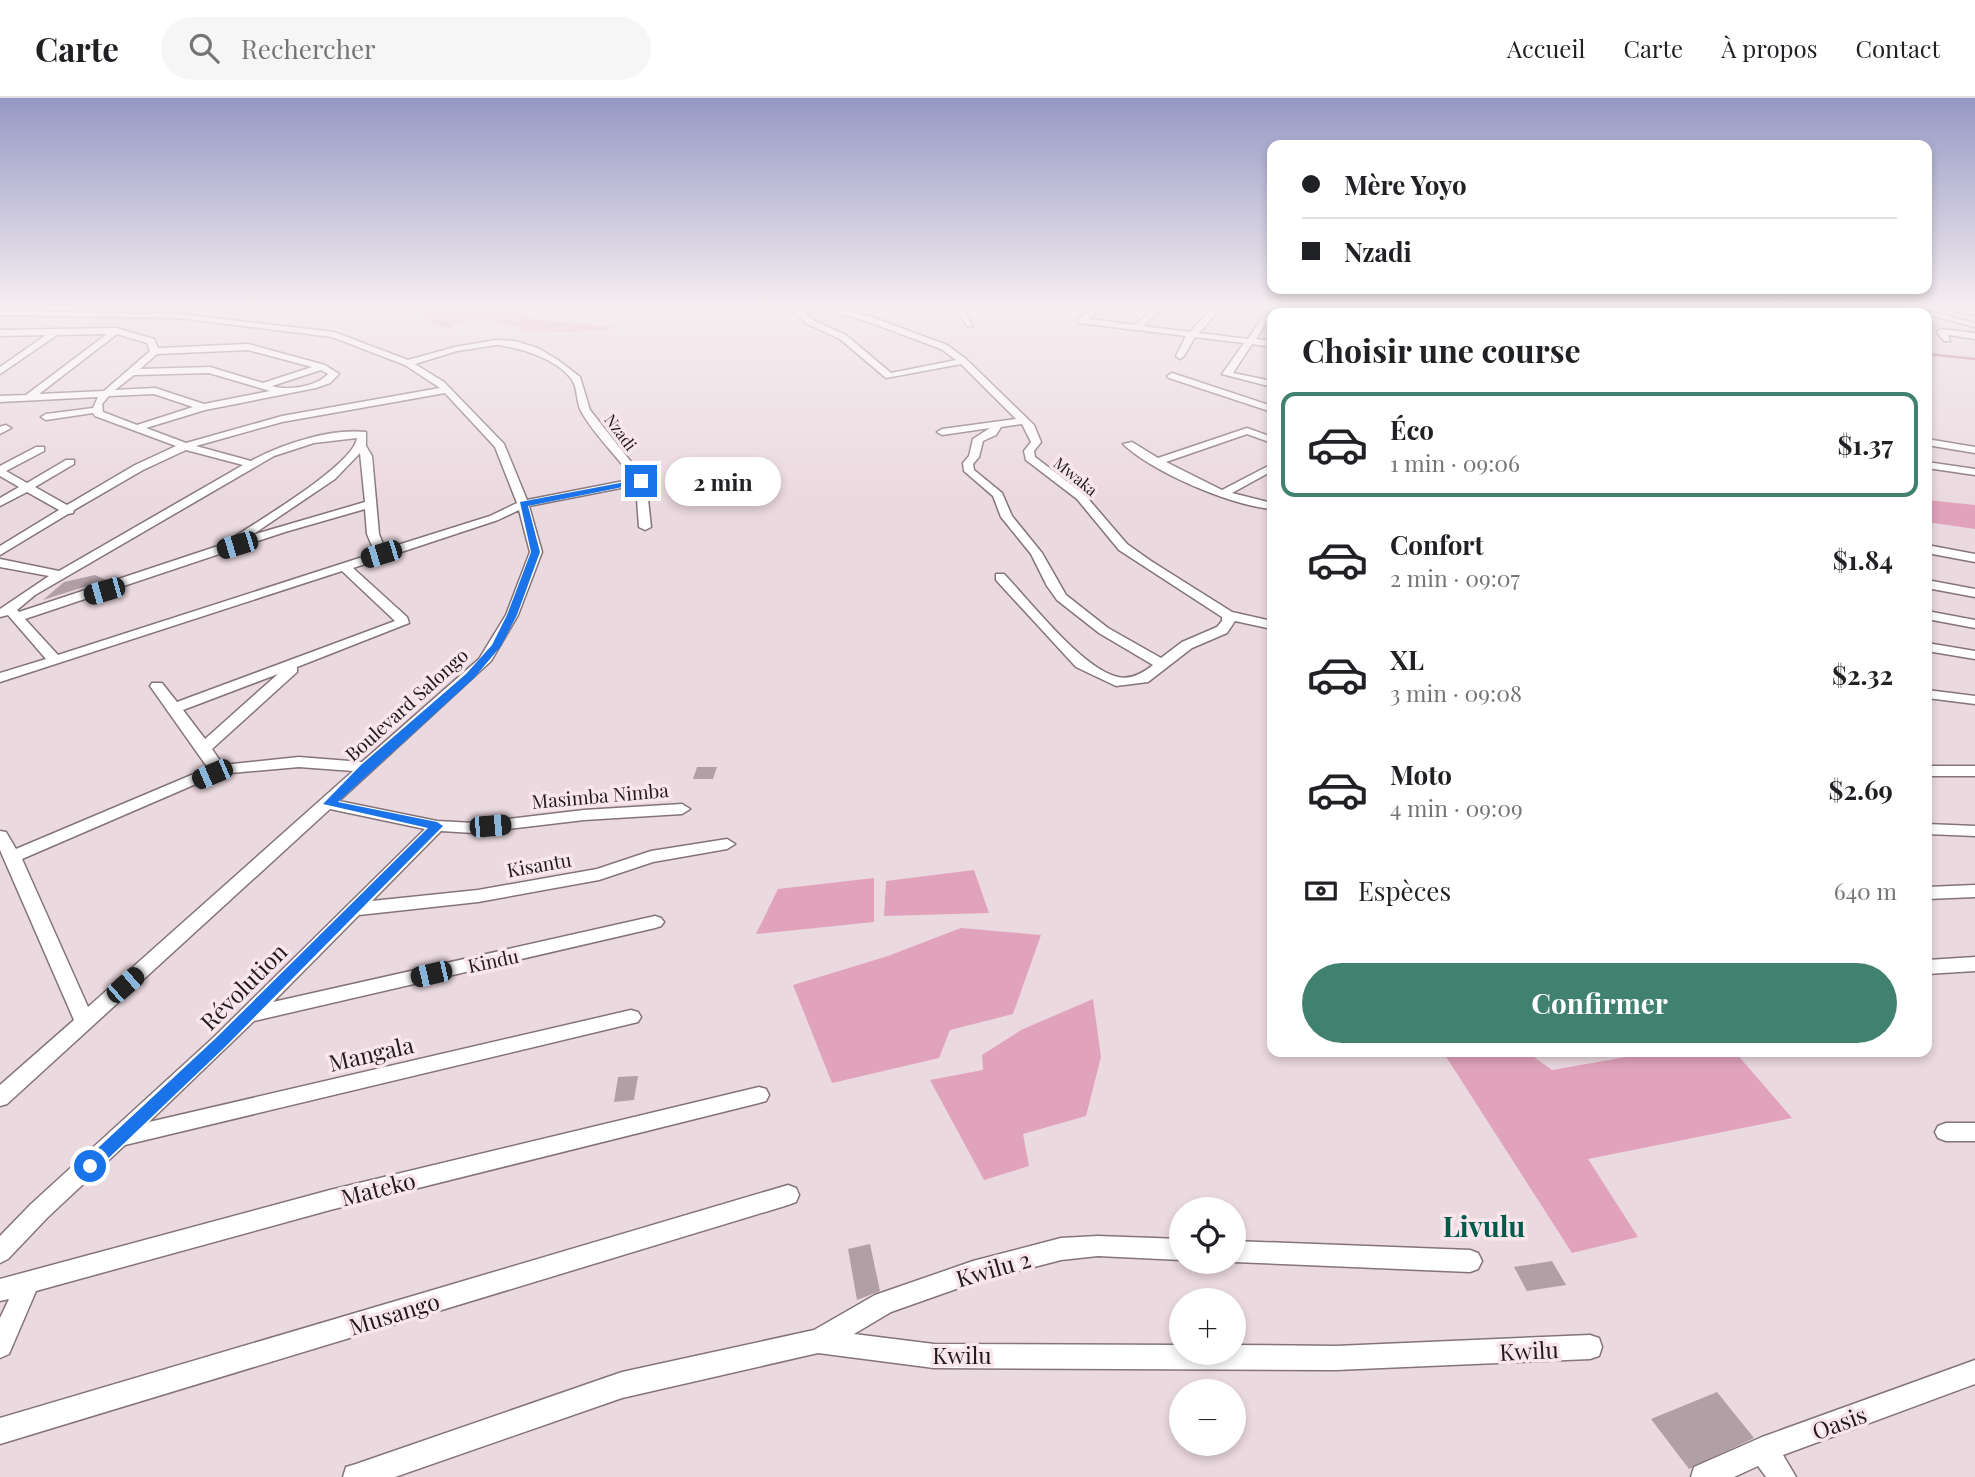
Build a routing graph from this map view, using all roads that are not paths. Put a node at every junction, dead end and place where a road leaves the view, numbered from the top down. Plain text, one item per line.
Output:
1 (64, 370) edge
2 (171, 370) edge
3 (207, 370) edge
4 (312, 370) edge
5 (330, 370) edge
6 (419, 370) edge
7 (564, 370) edge
8 (882, 370) edge
9 (917, 370) edge
10 (972, 370) edge
11 (1230, 370) edge
12 (134, 372) joint
13 (1172, 376) dead end
14 (1267, 383) edge
15 (263, 386) junction
16 (447, 390) junction
17 (282, 392) junction
18 (105, 395) junction
19 (29, 397) junction
20 (1, 399) edge
21 (203, 407) junction
22 (1267, 407) edge
23 (96, 410) junction
24 (46, 417) dead end
25 (1023, 421) junction
26 (998, 424) junction
27 (137, 428) junction
28 (942, 432) dead end
29 (1267, 438) edge
30 (1932, 443) edge
31 (1128, 444) dead end
32 (185, 446) junction
33 (361, 446) junction
34 (40, 449) dead end
35 (1975, 450) edge
36 (70, 462) dead end
37 (1157, 462) junction
38 (252, 464) junction
39 (1932, 466) edge
40 (1267, 470) edge
41 (0, 471) edge
42 (1975, 472) edge
43 (641, 481) junction
44 (27, 487) junction
45 (1224, 493) junction
46 (0, 503) edge
47 (369, 503) junction
48 (523, 504) junction
49 (1267, 505) edge
50 (69, 511) junction
51 (645, 527) dead end
52 (221, 550) junction
53 (1932, 550) edge
54 (0, 551) edge
55 (381, 554) junction
56 (1975, 558) edge
57 (0, 563) edge
58 (342, 565) junction
59 (61, 575) junction
60 (1000, 577) dead end
61 (1932, 585) edge
62 (1975, 593) edge
63 (9, 613) edge
64 (1228, 615) junction
65 (1932, 616) edge
66 (1267, 624) edge
67 (1975, 624) edge
68 (1932, 649) edge
69 (1975, 655) edge
70 (55, 660) junction
71 (299, 662) junction
72 (1163, 665) junction
73 (0, 678) edge
74 (157, 686) dead end
75 (1932, 695) edge
76 (1975, 700) edge
77 (175, 708) junction
78 (204, 748) junction
79 (365, 767) junction
80 (216, 770) junction
81 (1932, 771) edge
82 (1975, 771) edge
83 (329, 804) junction
84 (682, 809) dead end
85 (437, 826) junction
86 (1932, 829) edge
87 (1975, 831) edge
88 (0, 836) edge
89 (727, 844) dead end
90 (13, 857) junction
91 (1975, 891) edge
92 (1932, 893) edge
93 (355, 909) junction
94 (655, 922) dead end
95 (1975, 964) edge
96 (1932, 967) edge
97 (249, 1015) junction
98 (631, 1017) dead end
99 (84, 1021) junction
100 (759, 1095) dead end
101 (0, 1098) edge
102 (1946, 1132) dead end
103 (1975, 1132) edge
104 (123, 1136) junction
105 (788, 1195) dead end
106 (1169, 1250) edge
107 (0, 1252) edge
108 (1246, 1252) edge
109 (1470, 1261) dead end
110 (28, 1282) junction
111 (0, 1290) edge
112 (818, 1341) junction
113 (0, 1346) edge
114 (1590, 1347) dead end
115 (1975, 1372) edge
116 (0, 1431) edge
117 (1762, 1450) junction
118 (356, 1477) edge
119 (1704, 1477) edge
120 (1783, 1477) edge

1 - 19 street
2 - 12 street
3 - 15 street
4 - 15 street
5 - 17 street
6 - 16 street, Boulevard Salongo
7 - 43 street, Nzadi
8 - 9 street
10 - 25 street
11 - 14 street
12 - 18 street
13 - 22 street
15 - 17 street
16 - 32 street
16 - 48 street, Boulevard Salongo
17 - 21 street
18 - 19 street
18 - 21 street
18 - 23 street
19 - 20 street
21 - 27 street
23 - 24 street
23 - 27 street
25 - 26 street
25 - 64 street, Mwaka
26 - 28 street
26 - 72 street
27 - 32 street
29 - 37 street
30 - 35 street
31 - 37 street
32 - 38 street
32 - 50 street
33 - 38 street
33 - 47 street
33 - 52 street
34 - 41 street
36 - 44 street
37 - 45 street
38 - 59 street
39 - 42 street
40 - 45 street
41 - 44 street
43 - 48 street
43 - 51 street
44 - 46 street
44 - 50 street
45 - 49 street
47 - 52 street
47 - 55 street
48 - 55 street
48 - 79 street, Boulevard Salongo
50 - 54 street
52 - 63 street
53 - 56 street
55 - 58 street
57 - 59 street
58 - 70 street
58 - 71 street
59 - 63 street
60 - 72 street
61 - 62 street
63 - 70 street
64 - 66 street, Mwaka
64 - 72 street
65 - 67 street
68 - 69 street
70 - 73 street
71 - 77 street
71 - 78 street
74 - 77 street
75 - 76 street
77 - 78 street
78 - 80 street
79 - 80 street
79 - 83 street, Boulevard Salongo
80 - 90 street
81 - 82 street
83 - 85 street
83 - 99 street, Boulevard Salongo
84 - 85 street, Masimba Nimba
85 - 93 street, Révolution
86 - 87 street
88 - 90 street
89 - 93 street, Kisantu
90 - 99 street
91 - 92 street
93 - 97 street, Révolution
94 - 97 street, Kindu
95 - 96 street
97 - 104 street, Révolution
98 - 104 street, Mangala
99 - 101 street, Boulevard Salongo
100 - 110 street, Mateko
102 - 103 street
104 - 107 street, Révolution
105 - 116 street, Musango
106 - 112 street, Kwilu 2
108 - 109 street
110 - 111 street, Mateko
110 - 113 street
112 - 114 street, Kwilu
112 - 118 street, Kwilu
115 - 117 street, Oasis
117 - 119 street, Oasis
117 - 120 street

